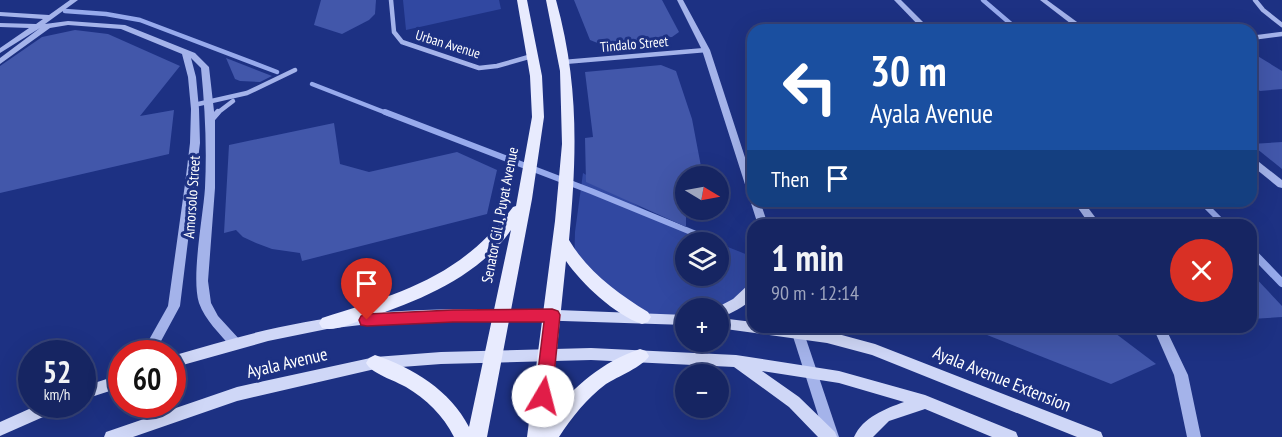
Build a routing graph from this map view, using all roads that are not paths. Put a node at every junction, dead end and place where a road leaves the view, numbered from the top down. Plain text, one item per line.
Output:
1 (391, 0) edge
2 (522, 0) edge
3 (551, 0) edge
4 (680, 0) edge
5 (897, 0) edge
6 (1043, 0) edge
7 (1255, 0) edge
8 (72, 2) edge
9 (0, 14) edge
10 (50, 17) junction
11 (59, 18) junction
12 (68, 23) junction
13 (921, 24) edge
14 (1076, 24) edge
15 (0, 25) edge
16 (35, 25) junction
17 (1282, 25) edge
18 (48, 26) junction
19 (1282, 34) edge
20 (1257, 37) edge
21 (706, 50) junction
22 (0, 51) edge
23 (184, 52) junction
24 (532, 56) junction
25 (0, 62) edge
26 (564, 62) junction
27 (296, 70) dead end
28 (244, 95) junction
29 (209, 103) junction
30 (194, 105) junction
31 (211, 120) junction
32 (1257, 165) edge
33 (747, 177) edge
34 (1282, 186) edge
35 (525, 199) junction
36 (561, 240) junction
37 (747, 296) edge
38 (729, 308) edge
39 (500, 315) junction
40 (552, 315) junction
41 (642, 317) junction
42 (675, 319) edge
43 (328, 323) junction
44 (729, 324) edge
45 (747, 326) edge
46 (798, 333) edge
47 (812, 333) edge
48 (1162, 333) edge
49 (155, 340) edge
50 (236, 344) junction
51 (549, 355) junction
52 (493, 356) junction
53 (640, 356) junction
54 (186, 358) edge
55 (736, 361) junction
56 (375, 363) junction
57 (811, 372) junction
58 (925, 402) junction
59 (25, 418) edge
60 (0, 429) edge
61 (112, 437) edge
62 (464, 437) edge
63 (477, 437) edge
64 (537, 437) edge
65 (548, 437) edge
66 (830, 437) edge
67 (862, 437) edge
68 (1010, 437) edge
69 (1095, 437) edge
70 (1194, 437) edge

1 - 24 street, Urban Avenue
2 - 24 main road, Senator Gil J. Puyat Avenue
3 - 26 main road
4 - 21 street
5 - 13 street
6 - 14 street
7 - 17 street
8 - 10 street
9 - 10 street, Amorsolo Street
10 - 11 street, Amorsolo Street
10 - 16 street
11 - 12 street, Amorsolo Street
11 - 18 street
12 - 18 street, Amorsolo Street
12 - 23 street, Amorsolo Street
15 - 16 street, Amorsolo Street
16 - 18 street, Amorsolo Street
16 - 22 street
18 - 25 street
19 - 20 street
21 - 26 street, Tindalo Street
21 - 33 street
23 - 29 street, Amorsolo Street
23 - 30 street, Amorsolo Street
24 - 35 main road, Senator Gil J. Puyat Avenue
26 - 36 main road
27 - 28 street
28 - 29 street
28 - 31 street
29 - 30 street
29 - 31 street, Amorsolo Street
30 - 49 street, Amorsolo Street
31 - 50 street, Amorsolo Street
32 - 34 street
35 - 39 main road, Senator Gil J. Puyat Avenue
35 - 43 main road
36 - 40 main road
36 - 41 main road
37 - 38 main road
39 - 40 main road, Ayala Avenue
39 - 43 main road, Ayala Avenue
39 - 52 main road, Senator Gil J. Puyat Avenue
40 - 41 main road
40 - 51 main road
41 - 42 main road
43 - 50 main road, Ayala Avenue
44 - 45 main road, Ayala Avenue Extension
46 - 57 street
47 - 69 main road, Ayala Avenue Extension
48 - 70 street
50 - 54 main road, Ayala Avenue
51 - 52 main road, Ayala Avenue
51 - 53 main road
51 - 64 main road
52 - 56 main road, Ayala Avenue
52 - 63 main road, Senator Gil J. Puyat Avenue
53 - 55 main road
53 - 65 main road
55 - 57 main road
55 - 66 main road
56 - 61 main road, Ayala Avenue
56 - 62 main road
57 - 58 main road
57 - 66 street
58 - 67 main road
58 - 68 main road
59 - 60 main road

